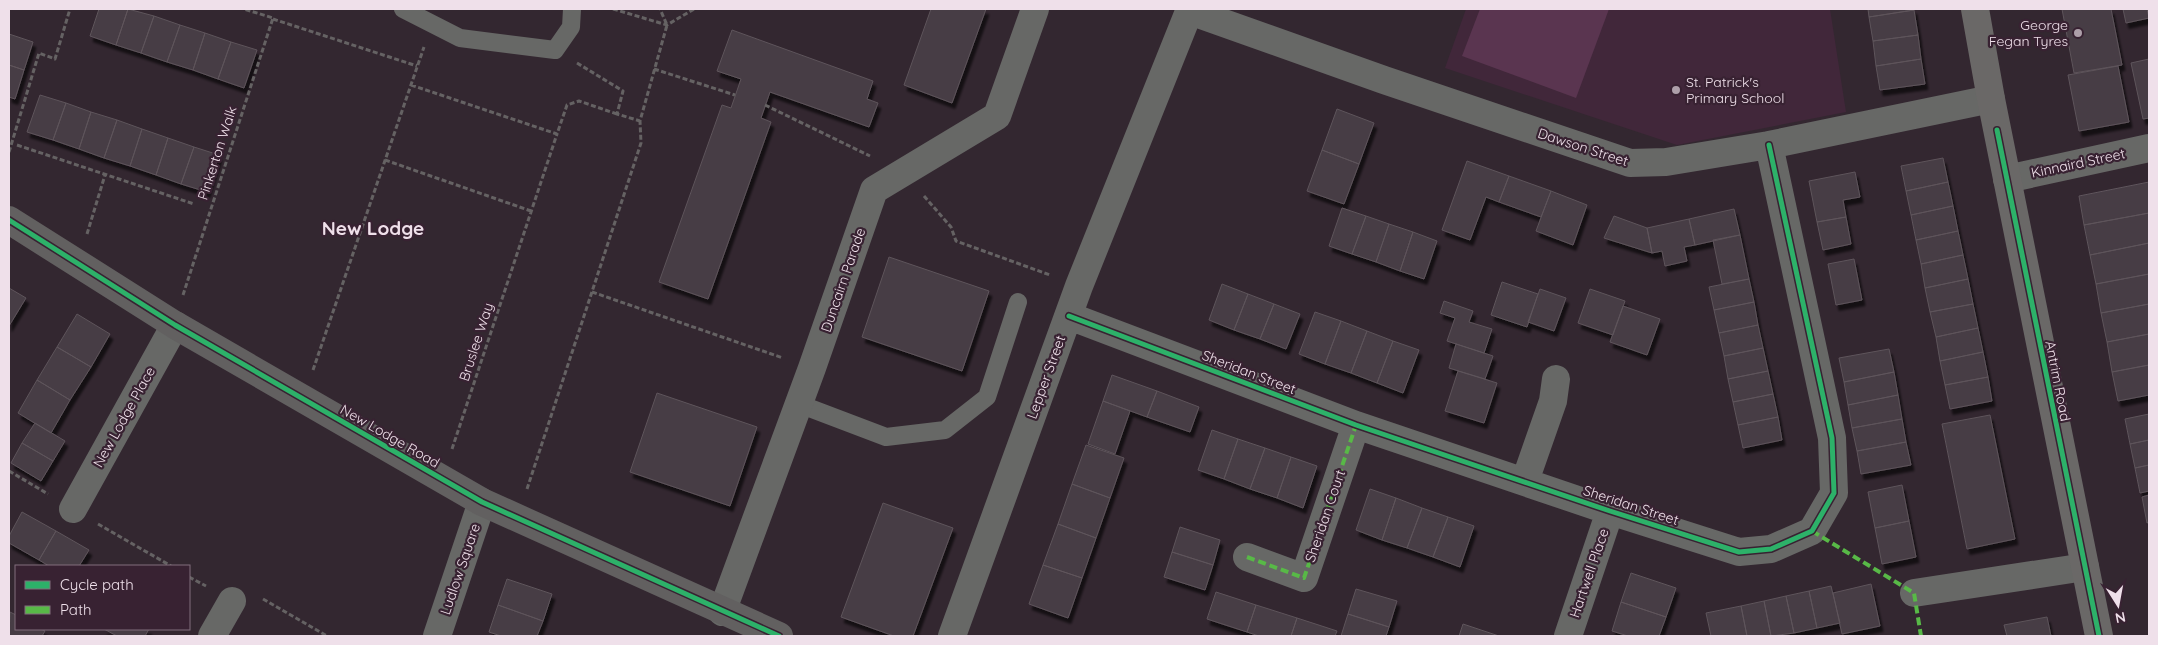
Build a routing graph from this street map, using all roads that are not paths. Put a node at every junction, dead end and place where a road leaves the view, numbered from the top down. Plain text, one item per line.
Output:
1 (403, 9) edge
2 (572, 9) edge
3 (1036, 9) edge
4 (1975, 9) edge
5 (1190, 10) edge
6 (1991, 98) junction
7 (1769, 145) junction
8 (2149, 148) edge
9 (2007, 179) junction
10 (9, 220) edge
11 (1018, 302) dead end
12 (1069, 316) junction
13 (175, 325) junction
14 (1556, 379) dead end
15 (799, 404) junction
16 (1356, 425) junction
17 (1525, 482) junction
18 (482, 502) junction
19 (73, 509) road end
20 (1610, 511) junction
21 (1247, 557) dead end
22 (2085, 567) junction
23 (1914, 593) dead end
24 (232, 602) dead end
25 (722, 612) junction
26 (212, 636) edge
27 (437, 636) edge
28 (779, 636) edge
29 (952, 636) edge
30 (1568, 636) edge
31 (2098, 636) edge

1 - 2 lane
3 - 15 street, Duncairn Parade
4 - 6 main road, Antrim Road
5 - 7 street, Dawson Street
5 - 12 street, Lepper Street
6 - 7 street, Dawson Street
6 - 9 main road, Antrim Road
7 - 20 street, Sheridan Street
8 - 9 street, Kinnaird Street
9 - 22 main road, Antrim Road
10 - 13 street, New Lodge Road
11 - 15 lane
12 - 16 street, Sheridan Street
12 - 29 street, Lepper Street
13 - 18 street, New Lodge Road
13 - 19 street, New Lodge Place
14 - 17 street
15 - 25 street, Duncairn Parade
16 - 17 street, Sheridan Street
16 - 21 street, Sheridan Court
17 - 20 street, Sheridan Street
18 - 25 street, New Lodge Road
18 - 27 street, Ludlow Square
20 - 30 street, Hartwell Place
22 - 23 street
22 - 31 main road, Antrim Road
24 - 26 street
25 - 28 street, New Lodge Road

